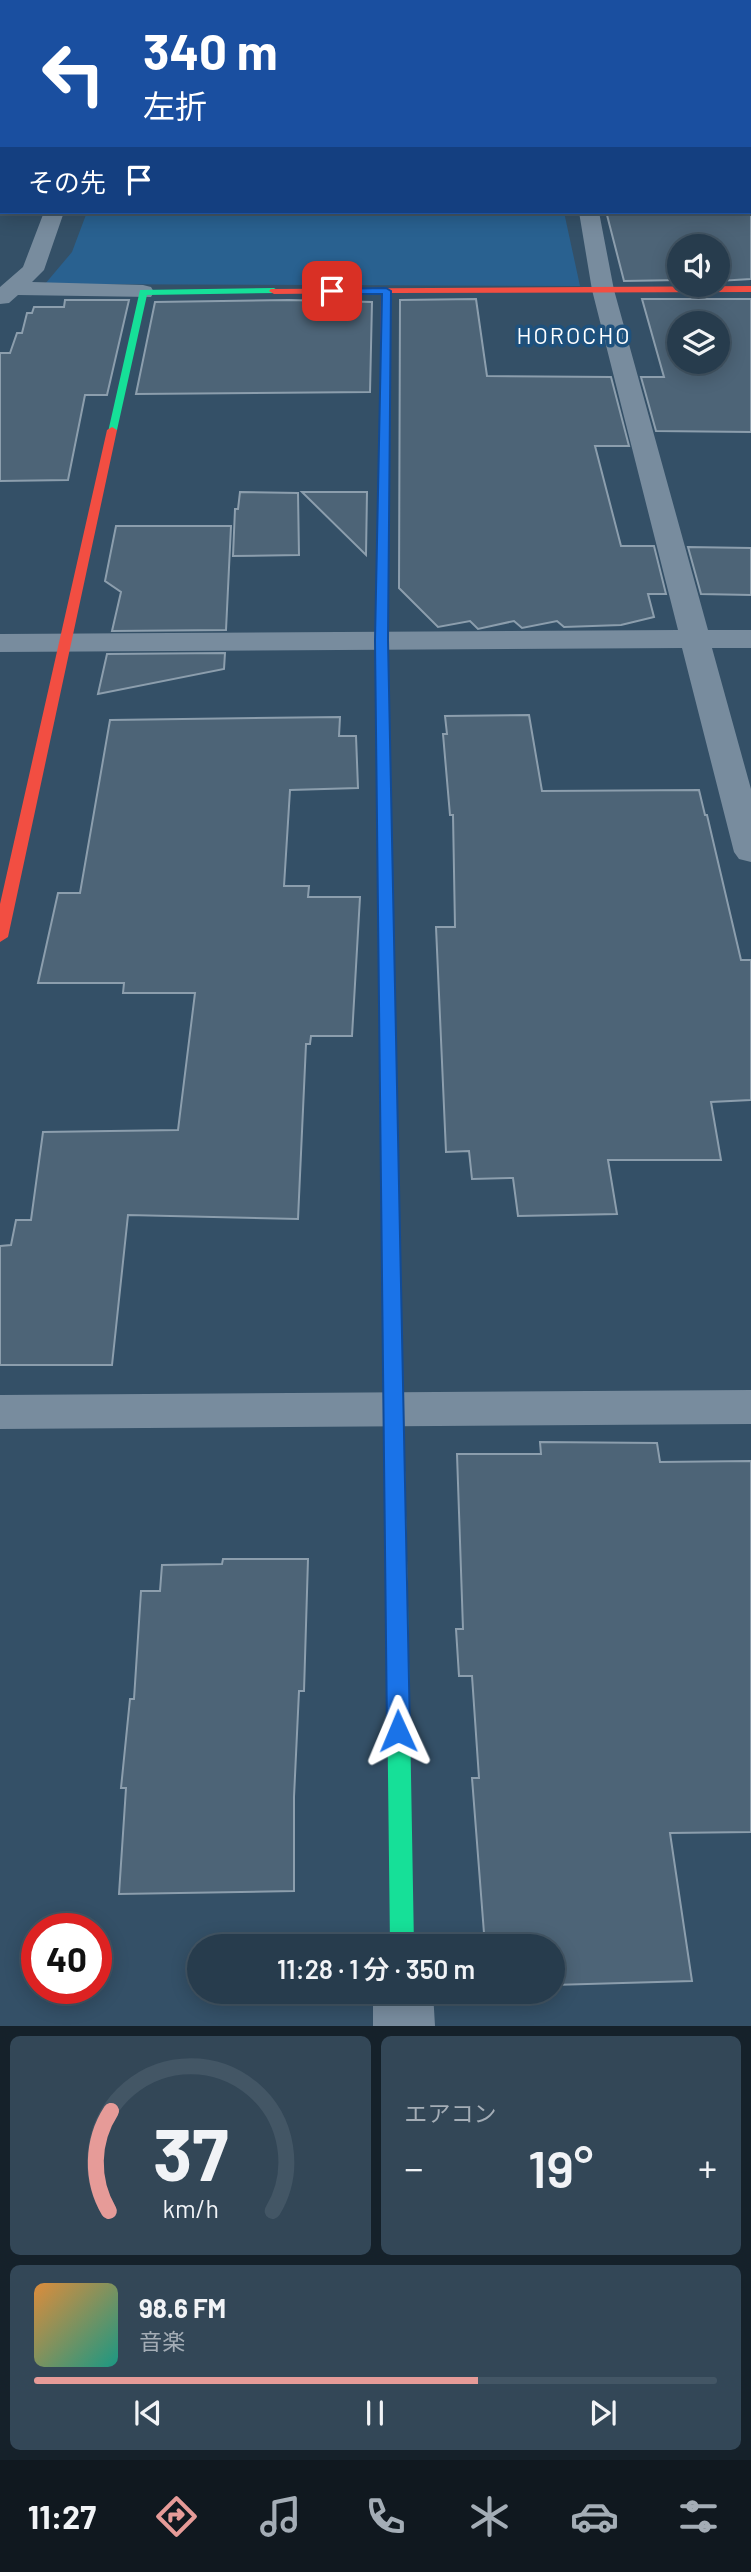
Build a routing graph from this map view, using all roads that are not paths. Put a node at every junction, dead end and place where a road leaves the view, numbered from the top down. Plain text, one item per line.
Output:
1 (53, 214) edge
2 (589, 214) edge
3 (751, 289) edge
4 (603, 290) junction
5 (386, 291) junction
6 (143, 292) junction
7 (6, 294) edge
8 (695, 639) junction
9 (751, 639) edge
10 (381, 640) junction
11 (66, 641) junction
12 (0, 643) edge
13 (751, 852) edge
14 (5, 892) edge
15 (0, 937) edge
16 (751, 1407) edge
17 (392, 1409) junction
18 (0, 1412) edge
19 (402, 1934) edge
20 (403, 2004) edge
21 (404, 2026) edge

1 - 7 street
2 - 4 street
3 - 4 street
4 - 5 street
4 - 8 street
5 - 6 street
5 - 10 street
6 - 7 street
6 - 11 street
8 - 9 street
8 - 10 street
8 - 13 street
10 - 11 street
10 - 17 street
11 - 12 street
11 - 14 street
14 - 15 street
16 - 17 street
17 - 18 street
17 - 19 street
20 - 21 street

